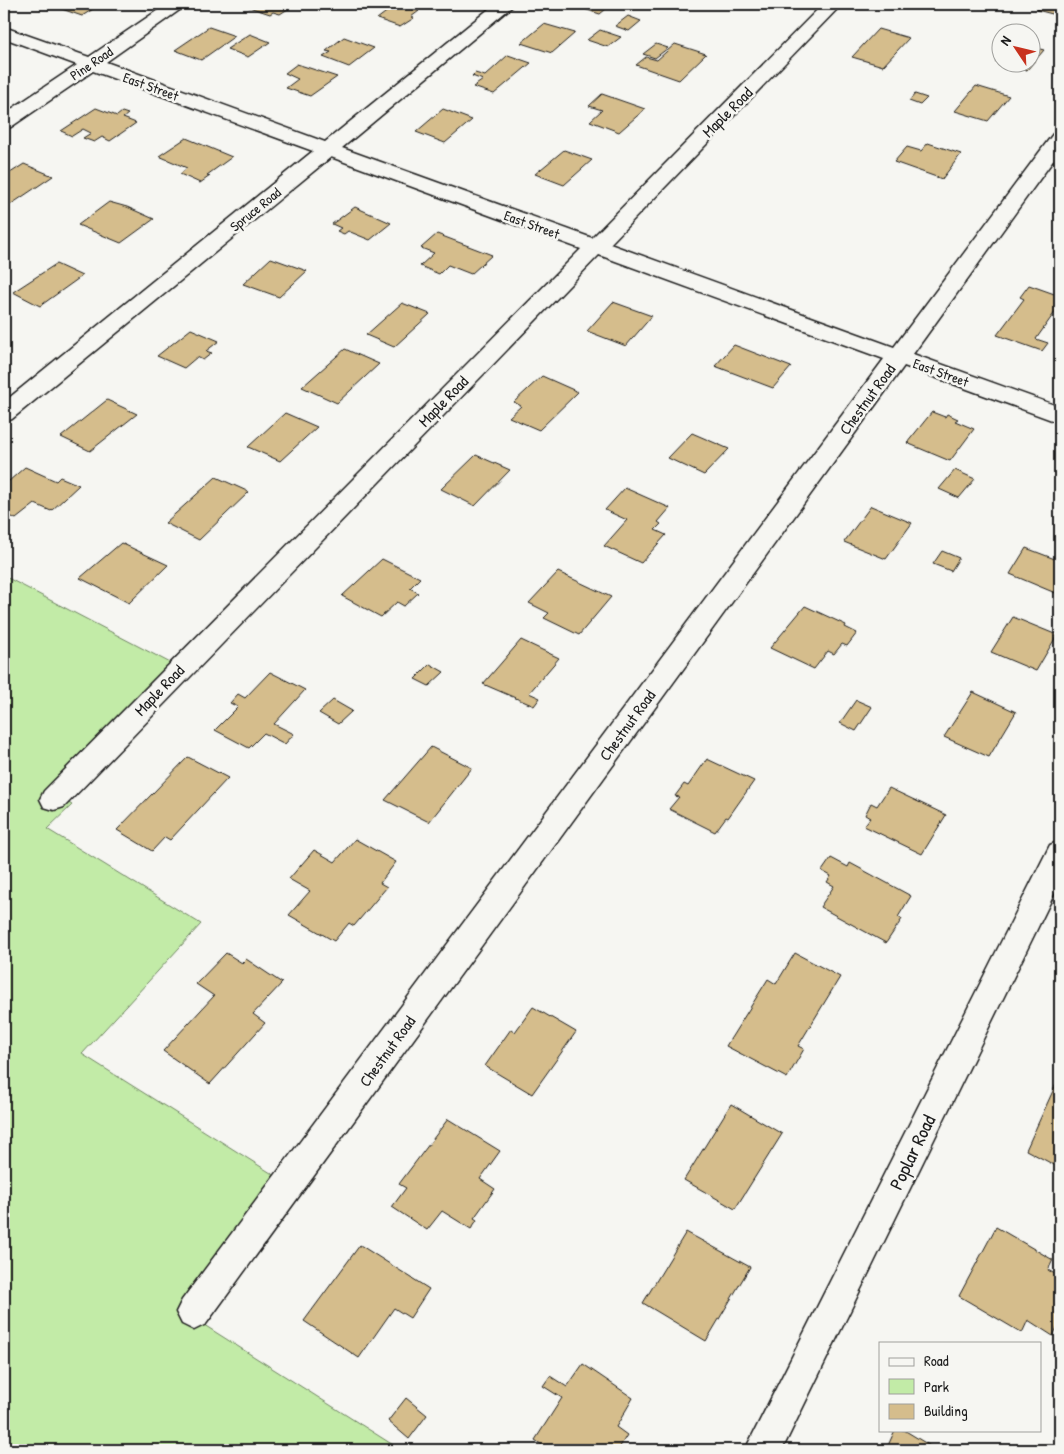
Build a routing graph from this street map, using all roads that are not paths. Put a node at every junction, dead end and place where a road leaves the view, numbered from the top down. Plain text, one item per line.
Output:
1 (179, 4) edge
2 (506, 4) edge
3 (833, 4) edge
4 (4, 32) edge
5 (91, 64) junction
6 (4, 123) edge
7 (1060, 138) edge
8 (328, 150) junction
9 (594, 246) junction
10 (898, 357) junction
11 (4, 414) edge
12 (1060, 415) edge
13 (54, 798) dead end
14 (1060, 853) edge
15 (194, 1312) dead end
16 (763, 1450) edge

1 - 5 street, Pine Road
2 - 8 street, Spruce Road
3 - 9 street, Maple Road
4 - 5 street, East Street
5 - 6 street, Pine Road
5 - 8 street, East Street
7 - 10 street, Chestnut Road
8 - 9 street, East Street
8 - 11 street, Spruce Road
9 - 10 street, East Street
9 - 13 street, Maple Road
10 - 12 street, East Street
10 - 15 street, Chestnut Road
14 - 16 street, Poplar Road

